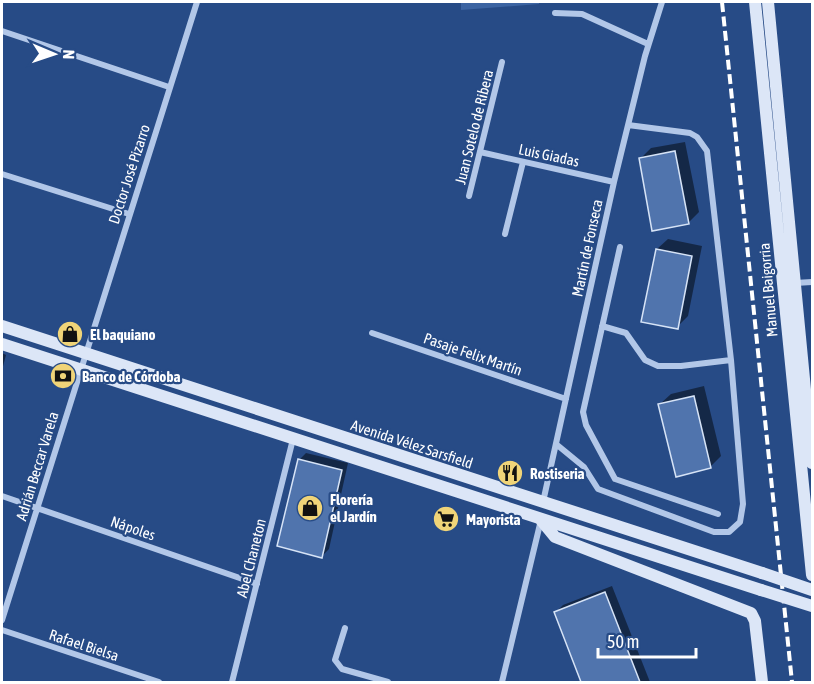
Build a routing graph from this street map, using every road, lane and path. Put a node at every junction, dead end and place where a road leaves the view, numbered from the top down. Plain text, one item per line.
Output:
1 (196, 2) edge
2 (662, 2) edge
3 (755, 2) edge
4 (768, 2) edge
5 (555, 13) dead end
6 (2, 32) edge
7 (648, 44) junction
8 (502, 62) dead end
9 (170, 87) junction
10 (628, 124) junction
11 (480, 152) junction
12 (523, 162) junction
13 (2, 174) edge
14 (614, 182) junction
15 (469, 196) dead end
16 (129, 214) junction
17 (505, 234) dead end
18 (620, 246) dead end
19 (813, 282) edge
20 (795, 283) junction
21 (602, 326) junction
22 (2, 327) edge
23 (372, 333) dead end
24 (2, 344) edge
25 (85, 353) junction
26 (731, 360) junction
27 (80, 369) junction
28 (566, 399) junction
29 (805, 416) edge
30 (293, 440) junction
31 (556, 444) junction
32 (813, 463) edge
33 (2, 496) edge
34 (543, 502) junction
35 (36, 506) junction
36 (718, 514) dead end
37 (541, 520) junction
38 (813, 575) edge
39 (257, 584) junction
40 (813, 590) edge
41 (813, 606) edge
42 (2, 620) edge
43 (345, 628) dead end
44 (2, 630) edge
45 (159, 682) edge
46 (232, 682) edge
47 (388, 682) edge
48 (502, 682) edge
49 (762, 682) edge

1 - 9 street, Doctor José Pizarro
2 - 7 street, Martín de Fonseca
3 - 29 main road, Manuel Baigorria
4 - 20 main road, Manuel Baigorria
5 - 7 street
6 - 9 street
7 - 10 street, Martín de Fonseca
8 - 11 street, Juan Sotelo de Ribera
9 - 16 street, Doctor José Pizarro
10 - 14 street, Martín de Fonseca
10 - 26 street
11 - 12 street, Luis Giadas
11 - 15 street, Juan Sotelo de Ribera
12 - 14 street, Luis Giadas
12 - 17 street
13 - 16 street
14 - 28 street, Martín de Fonseca
16 - 25 street, Doctor José Pizarro
18 - 21 street
19 - 20 street
20 - 29 main road, Manuel Baigorria
21 - 26 street
21 - 36 street
22 - 25 main road, Avenida Vélez Sarsfield
23 - 28 street, Pasaje Felix Martín
24 - 27 main road
25 - 27 street, Adrián Beccar Varela
25 - 34 main road, Avenida Vélez Sarsfield
26 - 31 street
27 - 30 main road
27 - 35 street, Adrián Beccar Varela
28 - 31 street, Martín de Fonseca
29 - 32 main road, Manuel Baigorria
29 - 38 main road, Manuel Baigorria
30 - 37 main road
30 - 39 street, Abel Chaneton
31 - 34 street, Martín de Fonseca
33 - 35 street, Nápoles
34 - 40 main road, Avenida Vélez Sarsfield, bridge
35 - 39 street, Nápoles
35 - 42 street, Adrián Beccar Varela
37 - 41 main road, bridge
37 - 48 street
37 - 49 main road
39 - 46 street, Abel Chaneton
43 - 47 street
44 - 45 street, Rafael Bielsa

